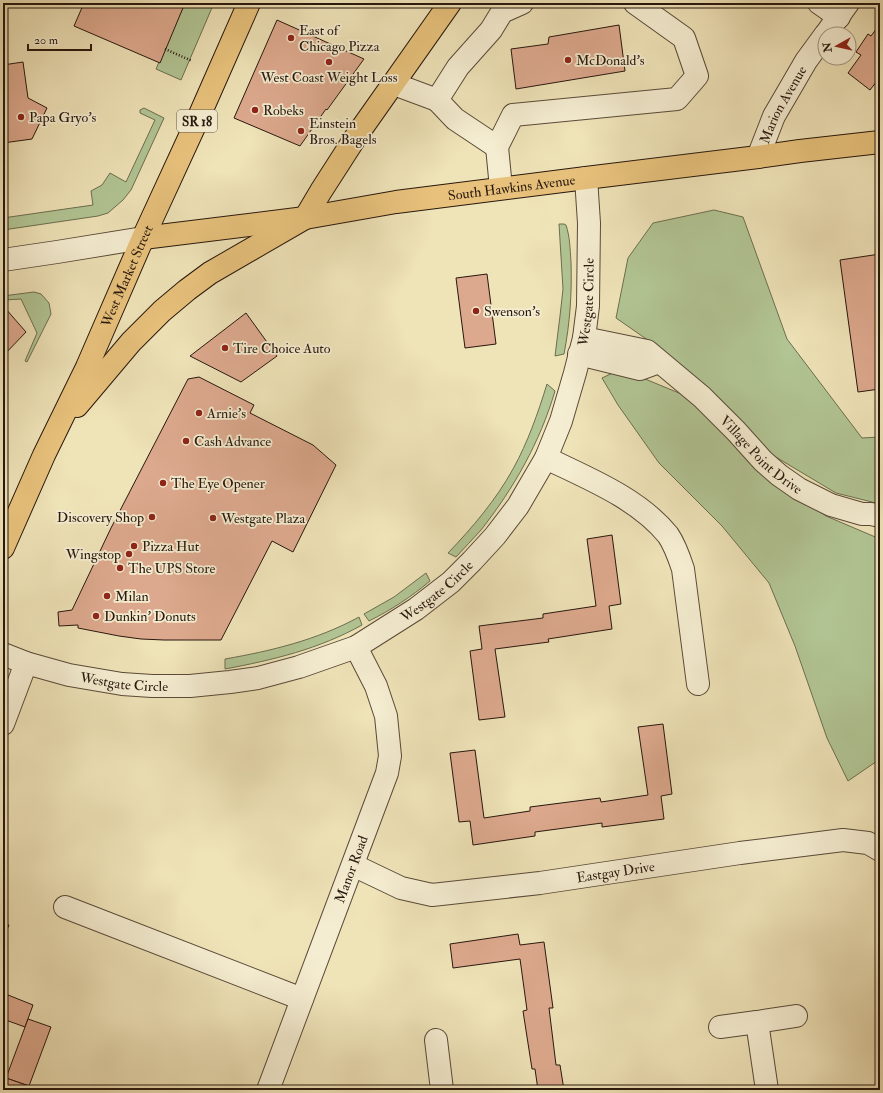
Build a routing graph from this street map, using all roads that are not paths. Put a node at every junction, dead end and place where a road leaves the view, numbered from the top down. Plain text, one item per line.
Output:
1 (249, 3) edge
2 (450, 3) edge
3 (522, 3) edge
4 (635, 3) edge
5 (819, 3) edge
6 (497, 8) edge
7 (844, 10) edge
8 (832, 26) edge
9 (817, 47) edge
10 (394, 84) junction
11 (437, 100) junction
12 (880, 142) edge
13 (497, 147) junction
14 (758, 157) junction
15 (586, 178) junction
16 (501, 188) junction
17 (305, 218) junction
18 (143, 238) junction
19 (3, 260) edge
20 (582, 346) junction
21 (57, 430) junction
22 (546, 458) junction
23 (880, 516) edge
24 (3, 548) edge
25 (356, 647) junction
26 (3, 654) edge
27 (26, 663) junction
28 (698, 684) dead end
29 (3, 724) edge
30 (880, 850) edge
31 (353, 866) junction
32 (65, 907) dead end
33 (302, 999) junction
34 (796, 1016) dead end
35 (757, 1022) junction
36 (720, 1027) dead end
37 (436, 1040) dead end
38 (268, 1090) edge
39 (442, 1090) edge
40 (766, 1090) edge

1 - 18 main road, West Market Street / SR 18
2 - 10 main road
3 - 6 street
4 - 13 street
5 - 7 street
6 - 11 street
7 - 8 street, Marion Avenue
9 - 14 street, Marion Avenue
10 - 11 street
10 - 17 main road
11 - 13 street
12 - 14 main road, South Hawkins Avenue
13 - 16 street
14 - 15 main road, South Hawkins Avenue
15 - 16 main road, South Hawkins Avenue
15 - 20 street, Westgate Circle
16 - 17 main road, South Hawkins Avenue
17 - 18 main road, South Hawkins Avenue
17 - 21 main road
18 - 19 street
18 - 21 main road, West Market Street / SR 18
20 - 22 street, Westgate Circle
20 - 23 street, Village Point Drive
21 - 24 main road, West Market Street / SR 18
22 - 25 street, Westgate Circle
22 - 28 street
25 - 27 street, Westgate Circle
25 - 31 street, Manor Road
26 - 27 street, Westgate Circle
27 - 29 street
30 - 31 street, Eastgay Drive
31 - 33 street, Manor Road
32 - 33 street
33 - 38 street, Manor Road
34 - 35 street
35 - 36 street
35 - 40 street
37 - 39 street

